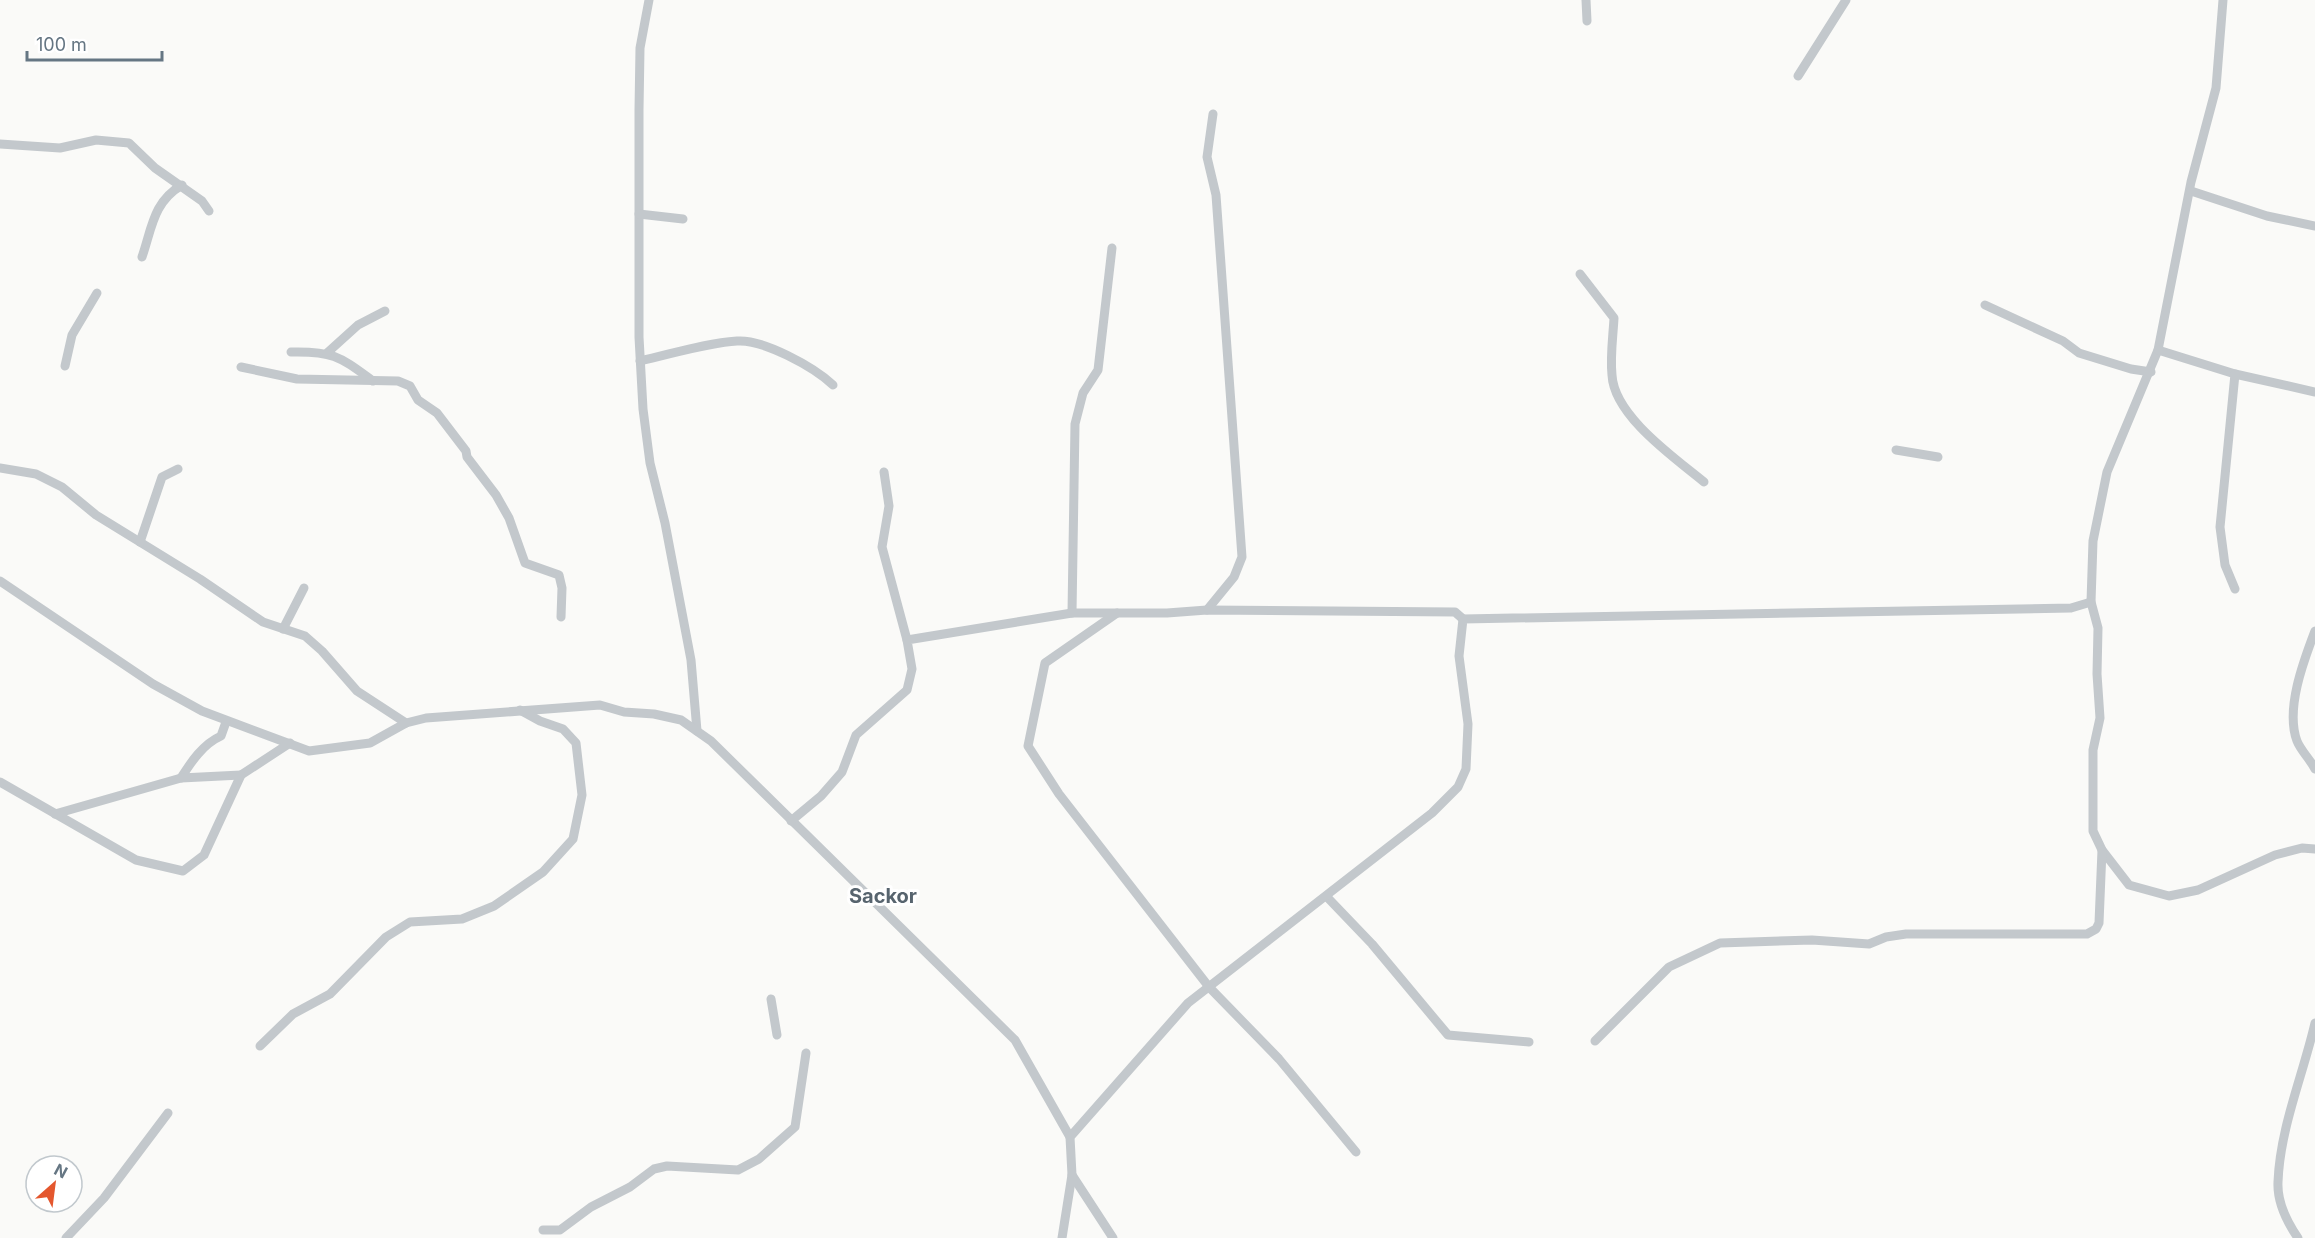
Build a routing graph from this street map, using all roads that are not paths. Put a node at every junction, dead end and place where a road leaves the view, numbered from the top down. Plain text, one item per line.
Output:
1 (649, 0) edge
2 (1586, 0) edge
3 (1846, 0) edge
4 (2223, 0) edge
5 (1587, 21) dead end
6 (1798, 76) dead end
7 (1213, 114) dead end
8 (0, 144) edge
9 (182, 185) junction
10 (2191, 191) junction
11 (209, 211) dead end
12 (639, 214) junction
13 (683, 219) dead end
14 (2315, 226) edge
15 (1112, 248) dead end
16 (142, 257) dead end
17 (1580, 274) dead end
18 (97, 293) dead end
19 (1985, 305) dead end
20 (385, 311) dead end
21 (2158, 350) junction
22 (291, 352) dead end
23 (327, 353) junction
24 (640, 361) junction
25 (65, 366) dead end
26 (241, 367) dead end
27 (2151, 372) junction
28 (2235, 374) junction
29 (374, 381) junction
30 (833, 385) dead end
31 (2315, 392) edge
32 (1896, 450) dead end
33 (1938, 457) dead end
34 (0, 468) edge
35 (178, 469) dead end
36 (884, 472) dead end
37 (1704, 482) dead end
38 (140, 542) junction
39 (0, 581) edge
40 (304, 588) dead end
41 (2235, 589) dead end
42 (2091, 602) junction
43 (1746, 604) dead end
44 (1206, 610) junction
45 (1072, 613) junction
46 (1117, 613) junction
47 (1743, 614) junction
48 (561, 617) dead end
49 (1464, 619) junction
50 (283, 629) junction
51 (2315, 631) edge
52 (907, 640) junction
53 (520, 710) junction
54 (226, 722) junction
55 (406, 723) junction
56 (697, 731) junction
57 (273, 739) junction
58 (290, 743) junction
59 (265, 759) junction
60 (2315, 769) edge
61 (242, 775) junction
62 (181, 778) junction
63 (0, 782) edge
64 (56, 814) junction
65 (791, 821) junction
66 (2315, 849) edge
67 (2102, 850) junction
68 (1327, 897) junction
69 (1209, 987) junction
70 (771, 999) dead end
71 (2315, 1023) edge
72 (777, 1035) dead end
73 (1595, 1041) dead end
74 (1528, 1042) dead end
75 (260, 1046) dead end
76 (806, 1053) dead end
77 (168, 1113) dead end
78 (1070, 1137) junction
79 (1356, 1152) dead end
80 (1072, 1175) junction
81 (543, 1230) dead end
82 (66, 1238) edge
83 (1062, 1238) edge
84 (1113, 1238) edge
85 (2298, 1238) edge

1 - 12 street
2 - 5 street
3 - 6 street
4 - 10 street
7 - 44 street
8 - 9 street
9 - 11 street
9 - 16 street
10 - 14 street
10 - 21 street
12 - 13 street
12 - 24 street
15 - 45 street
17 - 37 street
18 - 25 street
19 - 27 street
20 - 23 street
21 - 27 street
21 - 28 street
22 - 23 street
23 - 29 street
24 - 30 street
24 - 56 street
26 - 29 street
27 - 42 street
28 - 31 street
28 - 41 street
29 - 48 street
32 - 33 street
34 - 38 street
35 - 38 street
36 - 52 street
38 - 50 street
39 - 54 street
40 - 50 street
42 - 47 street
42 - 67 street
43 - 47 street
44 - 46 street
44 - 49 street
45 - 46 street
45 - 52 street
46 - 69 street
47 - 49 street
49 - 68 street
50 - 55 street
51 - 60 street
52 - 65 street
53 - 55 street
53 - 56 street
53 - 75 street
54 - 57 street
54 - 62 street
55 - 58 street
56 - 65 street
57 - 58 street
57 - 59 street
58 - 59 street
59 - 61 street
61 - 62 street
61 - 64 street
62 - 64 street
63 - 64 street
65 - 78 street
66 - 67 street
67 - 73 street
68 - 69 street
68 - 74 street
69 - 78 street
69 - 79 street
70 - 72 street
71 - 85 street
76 - 81 street
77 - 82 street
78 - 80 street
80 - 83 street
80 - 84 street

